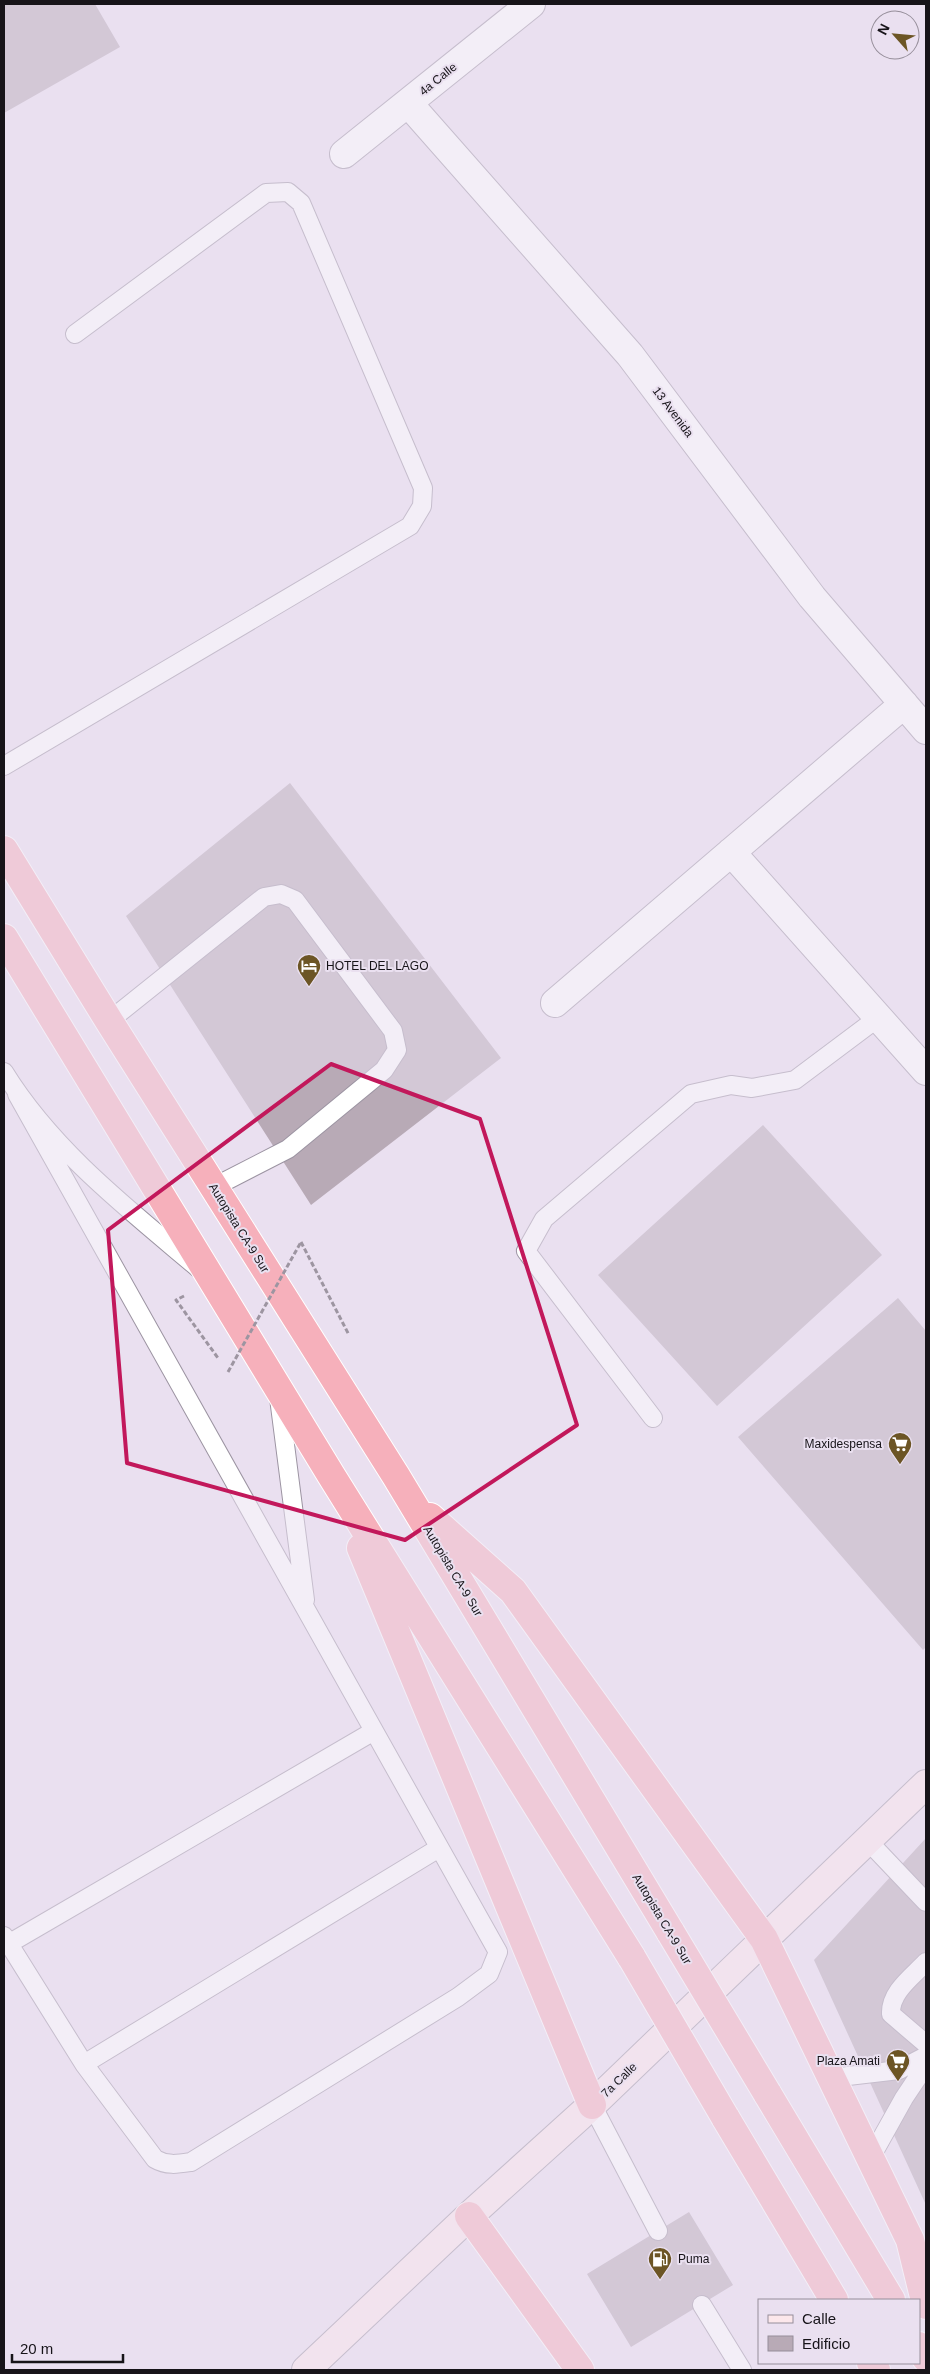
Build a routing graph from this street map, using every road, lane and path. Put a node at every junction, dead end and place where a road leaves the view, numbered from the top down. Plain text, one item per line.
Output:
1 (531, 4) edge
2 (408, 103) junction
3 (344, 154) dead end
4 (75, 334) dead end
5 (904, 704) junction
6 (926, 730) edge
7 (4, 766) edge
8 (4, 850) edge
9 (731, 852) junction
10 (4, 938) edge
11 (555, 1003) dead end
12 (879, 1017) junction
13 (109, 1021) junction
14 (926, 1070) edge
15 (4, 1072) edge
16 (17, 1094) junction
17 (214, 1187) junction
18 (213, 1281) junction
19 (176, 1300) dead end
20 (352, 1342) dead end
21 (277, 1385) junction
22 (653, 1418) dead end
23 (331, 1475) junction
24 (410, 1500) junction
25 (306, 1610) junction
26 (374, 1731) junction
27 (926, 1784) edge
28 (867, 1840) junction
29 (439, 1848) junction
30 (926, 1902) edge
31 (764, 1939) junction
32 (7, 1940) edge
33 (926, 1962) edge
34 (926, 2044) edge
35 (926, 2056) edge
36 (84, 2064) junction
37 (926, 2064) edge
38 (831, 2078) junction
39 (592, 2106) junction
40 (870, 2159) junction
41 (469, 2216) junction
42 (658, 2231) dead end
43 (833, 2299) edge
44 (890, 2299) edge
45 (702, 2305) dead end
46 (926, 2305) edge
47 (306, 2370) edge
48 (580, 2370) edge
49 (742, 2370) edge

1 - 2 street, 4a Calle
2 - 3 street, 4a Calle
2 - 5 street, 13 Avenida
4 - 7 lane
5 - 6 street, 13 Avenida
5 - 9 street
8 - 13 highway, Autopista CA-9 Sur
9 - 11 street
9 - 12 street
10 - 18 highway
12 - 14 street
12 - 22 lane
13 - 17 highway, Autopista CA-9 Sur
13 - 17 lane
15 - 16 lane
16 - 18 lane
16 - 25 lane
17 - 24 highway, Autopista CA-9 Sur
18 - 21 highway
19 - 20 path, bridge
21 - 23 highway
21 - 25 lane
23 - 39 highway
23 - 43 highway, bridge
24 - 31 highway
24 - 44 highway, Autopista CA-9 Sur, bridge
25 - 26 lane
26 - 29 lane
26 - 32 lane
27 - 28 main road, 7a Calle
28 - 30 lane
28 - 31 main road, 7a Calle
29 - 36 lane
29 - 36 lane
31 - 38 highway
31 - 39 main road, 7a Calle
32 - 36 lane
33 - 34 lane
35 - 38 lane
37 - 40 lane
38 - 40 highway
39 - 41 main road, 7a Calle
39 - 42 lane
40 - 46 highway
41 - 47 main road, 7a Calle
41 - 48 highway
45 - 49 lane

